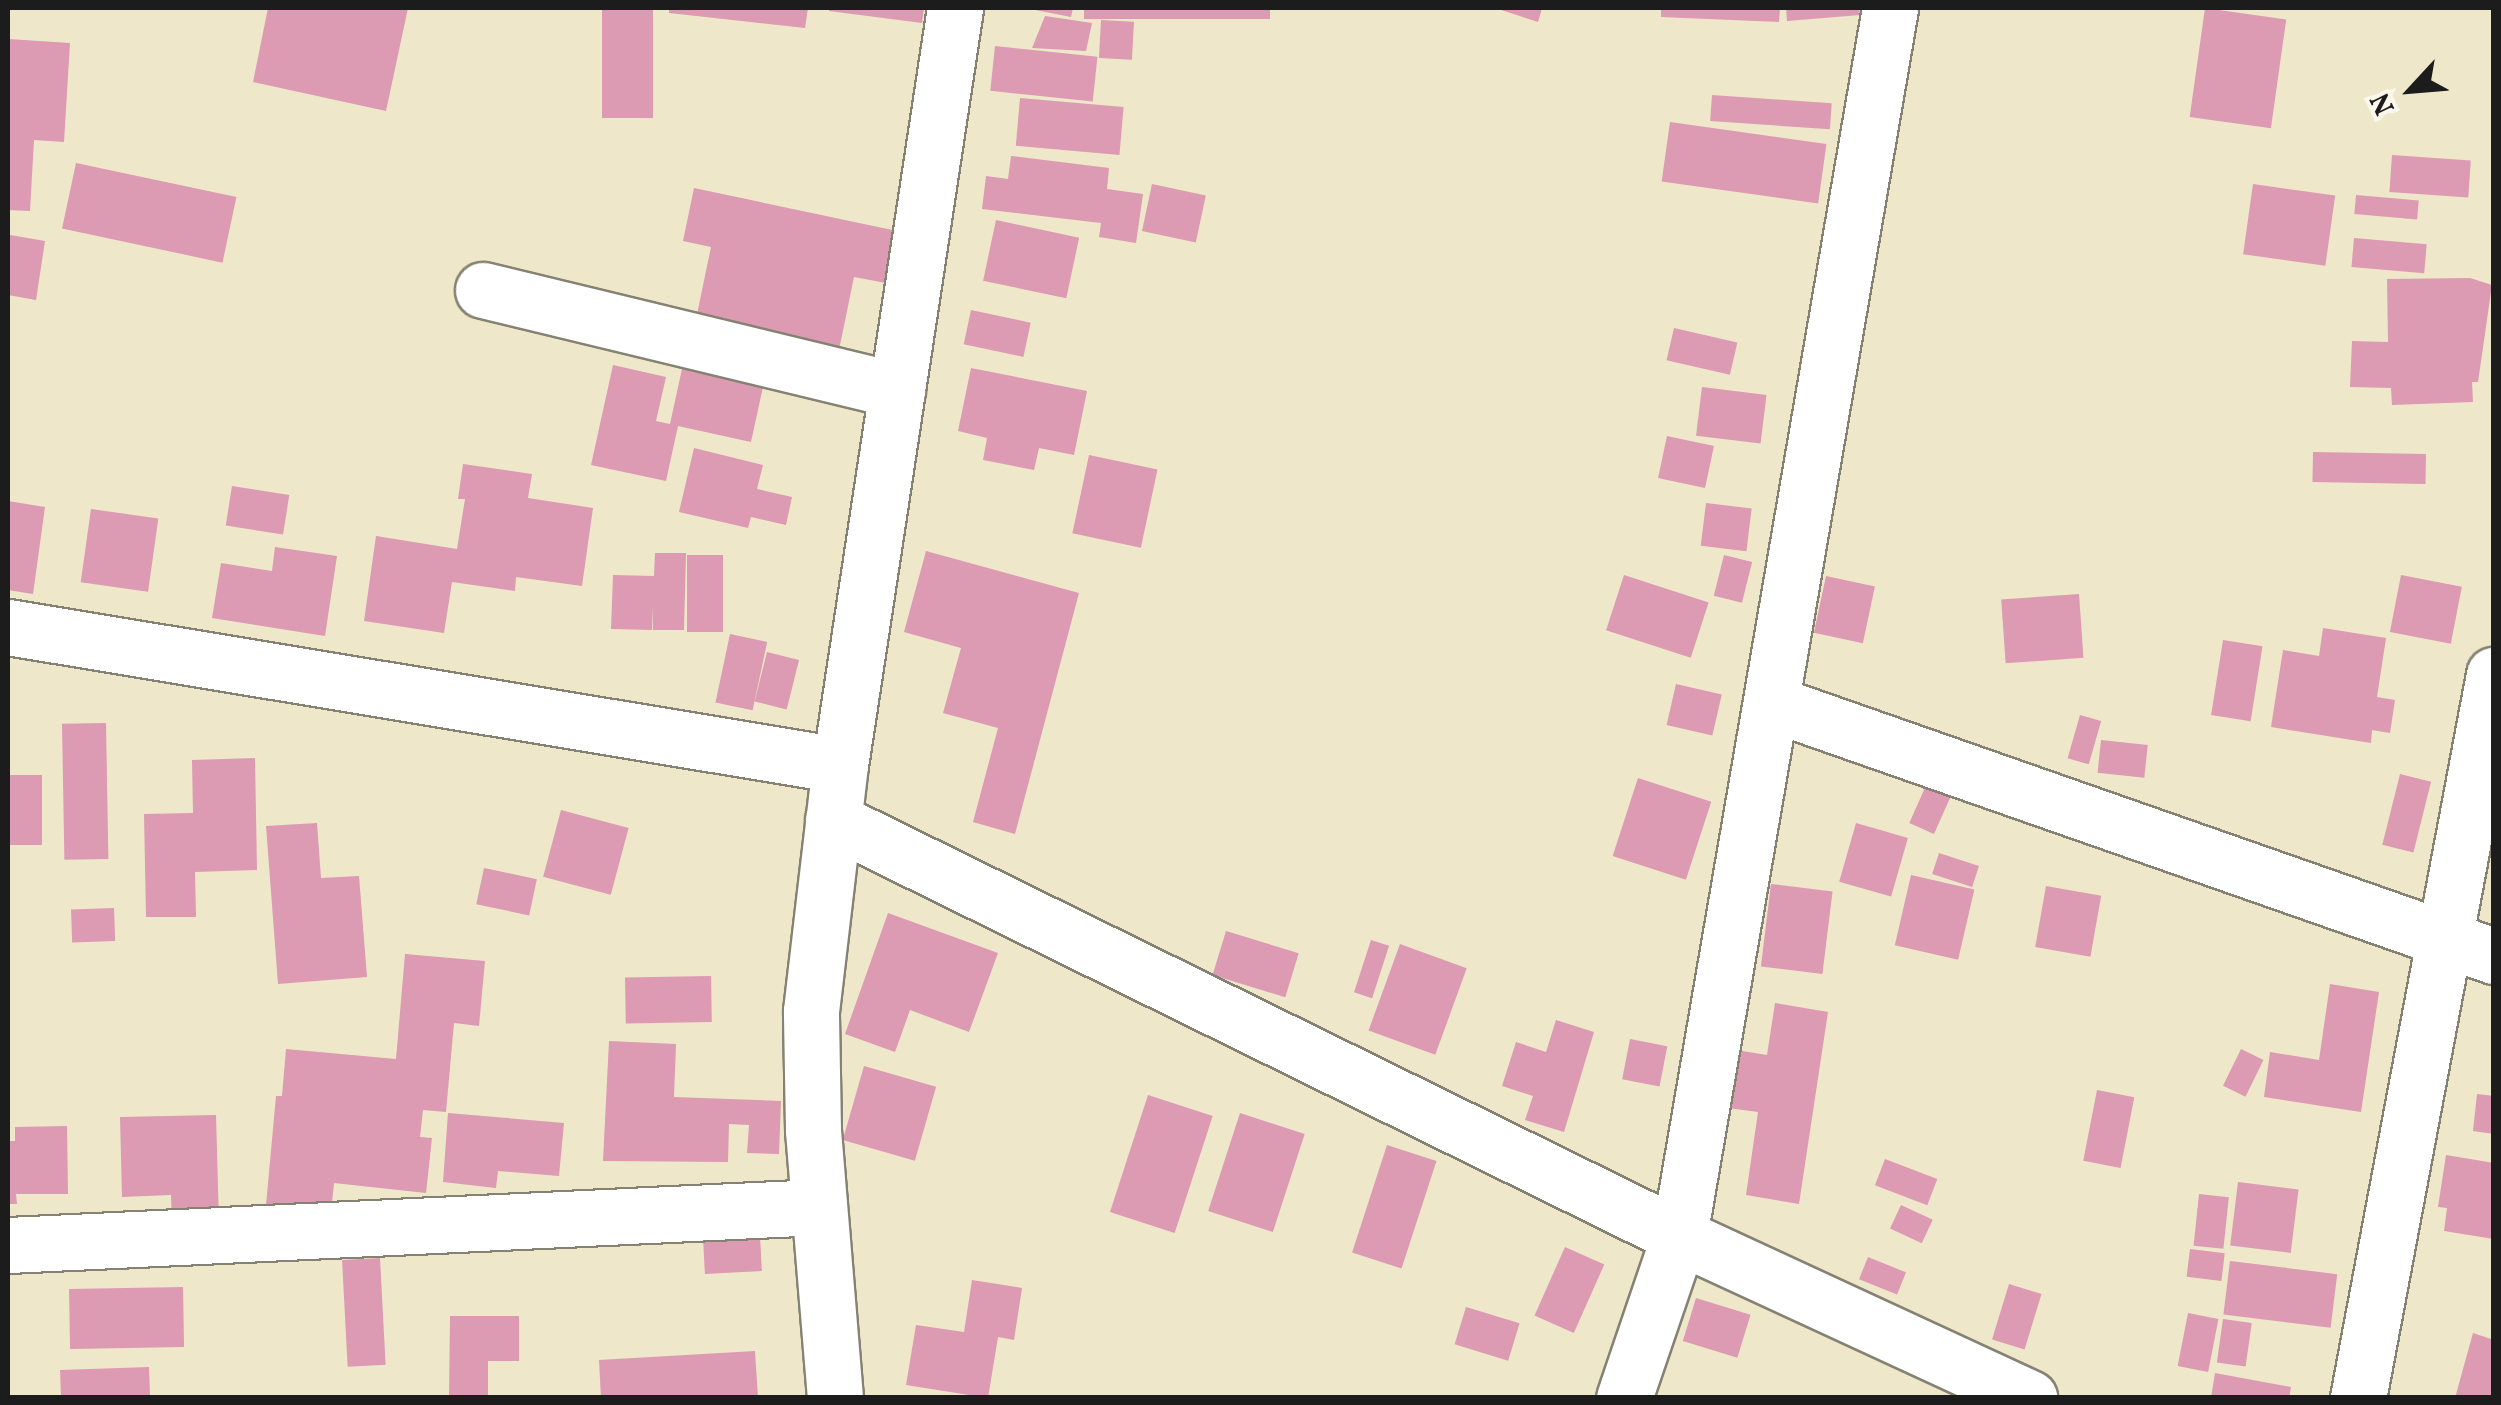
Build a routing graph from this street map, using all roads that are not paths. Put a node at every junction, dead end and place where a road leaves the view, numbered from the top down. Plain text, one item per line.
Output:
1 (955, 8) edge
2 (1890, 8) edge
3 (483, 290) dead end
4 (897, 390) junction
5 (8, 627) edge
6 (2494, 676) edge
7 (1771, 702) junction
8 (840, 764) junction
9 (833, 820) junction
10 (2470, 949) edge
11 (819, 1207) junction
12 (1679, 1236) junction
13 (8, 1245) edge
14 (836, 1398) edge
15 (1624, 1398) edge
16 (2029, 1398) edge
17 (2358, 1398) edge

1 - 4 street
2 - 7 street
3 - 4 street
4 - 8 street
5 - 8 street
6 - 10 street
7 - 10 street
7 - 12 street
8 - 9 street
9 - 11 street
9 - 12 street
10 - 17 street
11 - 13 street
11 - 14 street
12 - 15 street
12 - 16 street

